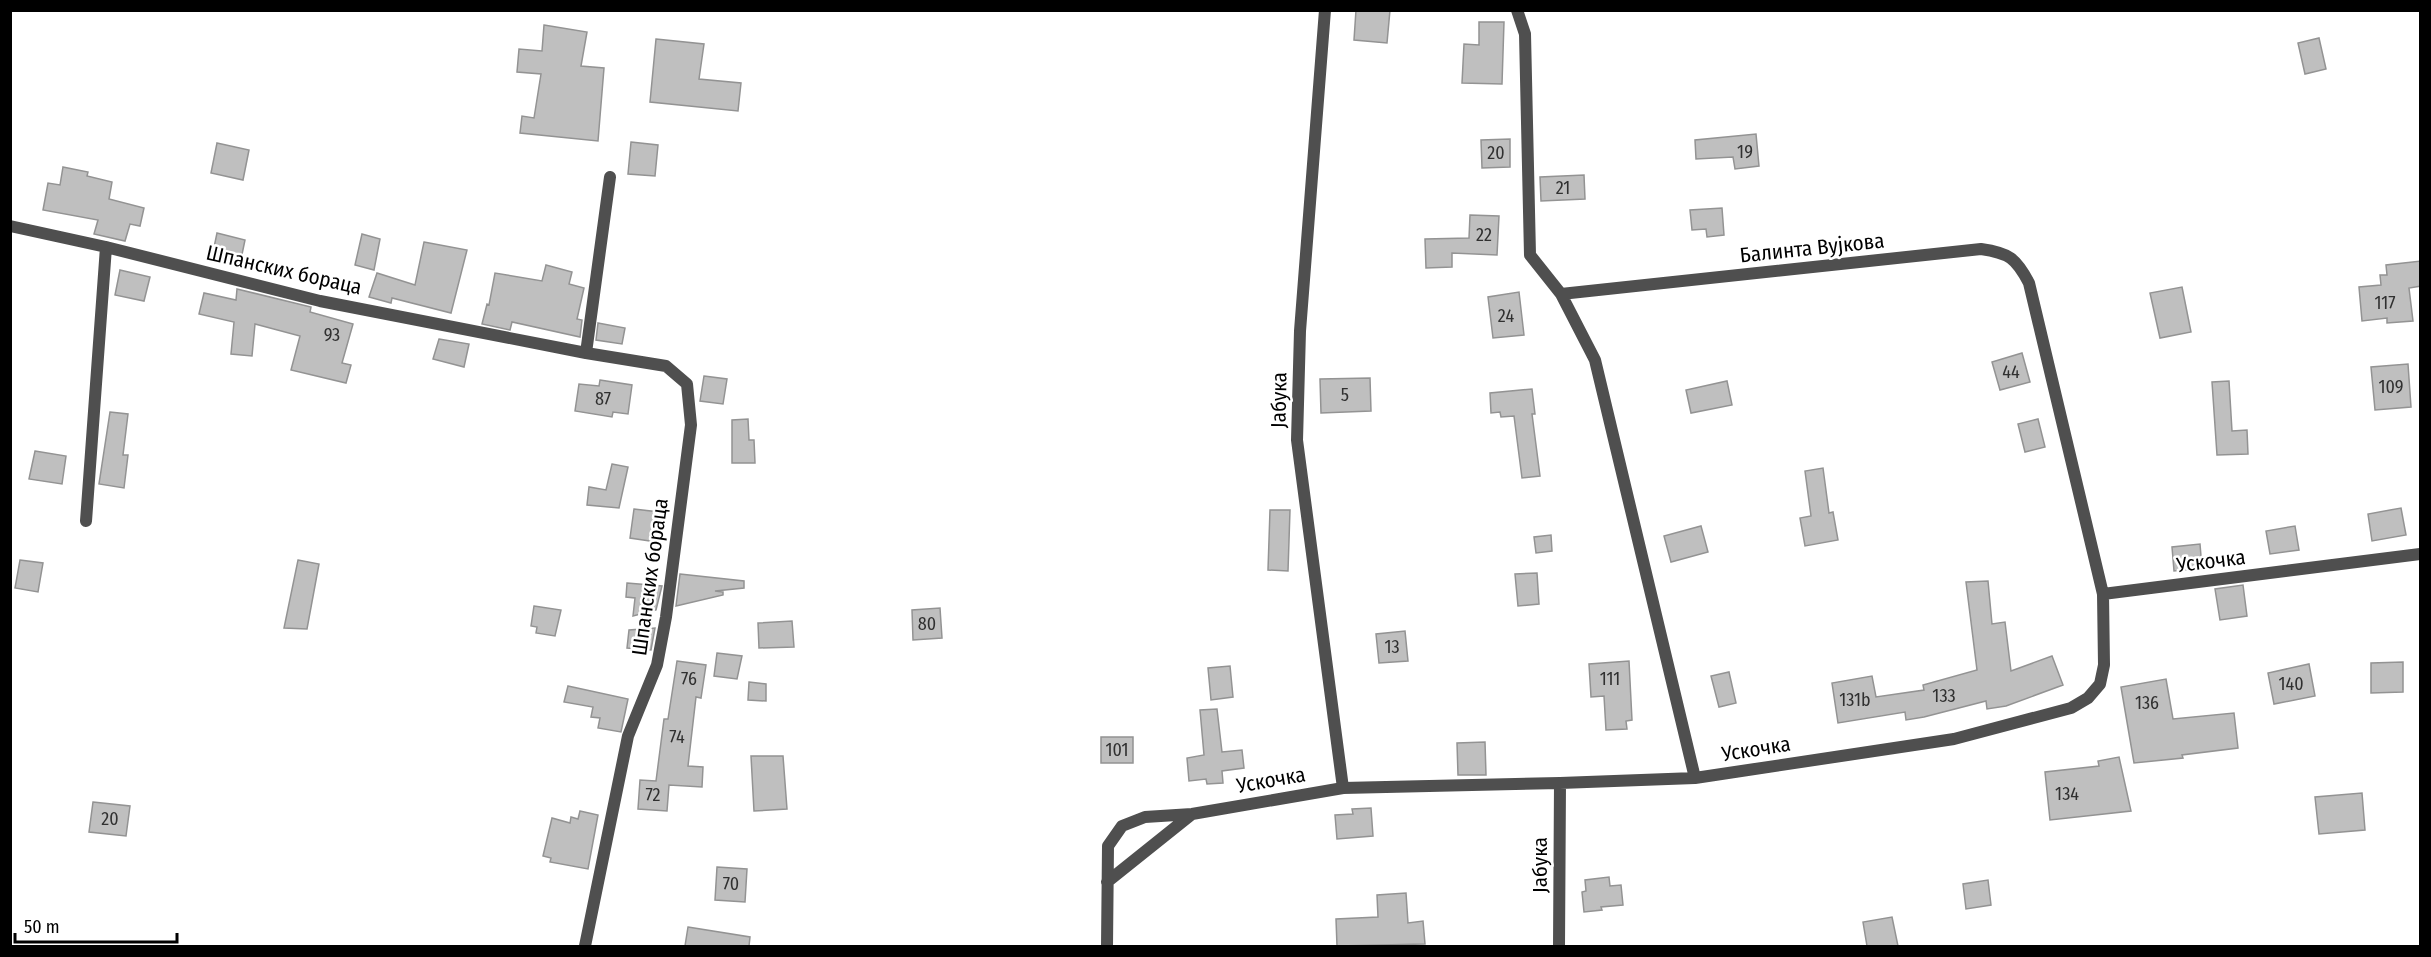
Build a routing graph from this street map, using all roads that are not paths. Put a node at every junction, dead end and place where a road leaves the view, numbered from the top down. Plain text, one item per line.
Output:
1 (1325, 10) edge
2 (1517, 10) edge
3 (610, 177) dead end
4 (10, 226) edge
5 (106, 247) junction
6 (1561, 294) junction
7 (585, 353) junction
8 (86, 521) dead end
9 (2421, 554) edge
10 (2103, 594) junction
11 (1695, 778) junction
12 (1560, 783) junction
13 (1343, 788) junction
14 (1192, 814) junction
15 (1107, 882) junction
16 (585, 946) edge
17 (1107, 946) edge
18 (1559, 946) edge

1 - 13 street, Јабука
2 - 6 street
3 - 7 street
4 - 5 street, Шпанских бораца
5 - 7 street, Шпанских бораца
5 - 8 street
6 - 10 street, Балинта Вујкова
6 - 11 street
7 - 16 street, Шпанских бораца
9 - 10 street, Ускочка
10 - 11 street, Ускочка
11 - 12 street, Ускочка
12 - 13 street, Ускочка
12 - 18 street, Јабука
13 - 14 street, Ускочка
14 - 15 street
14 - 15 street, Ускочка
15 - 17 street, Ускочка

